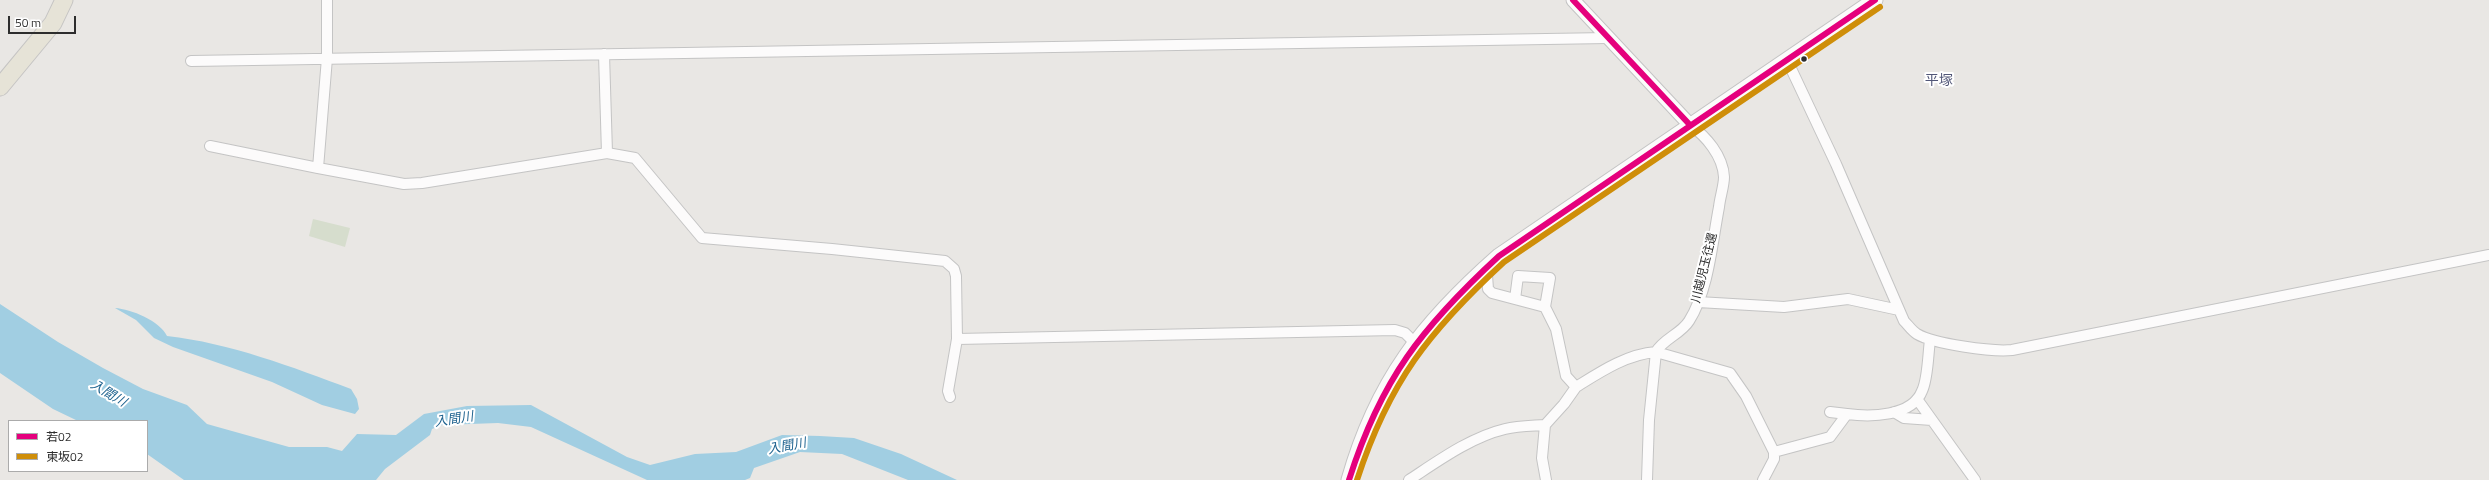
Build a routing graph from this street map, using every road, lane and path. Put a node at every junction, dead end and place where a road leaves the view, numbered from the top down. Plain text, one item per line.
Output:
1 (64, 0) edge
2 (327, 0) edge
3 (1572, 0) edge
4 (1876, 0) edge
5 (1608, 38) junction
6 (604, 54) junction
7 (327, 58) junction
8 (1787, 60) junction
9 (190, 61) dead end
10 (0, 87) edge
11 (1690, 125) junction
12 (210, 146) dead end
13 (607, 153) junction
14 (318, 168) junction
15 (2489, 255) edge
16 (1483, 270) junction
17 (1515, 299) junction
18 (1698, 302) junction
19 (1546, 307) junction
20 (1899, 310) junction
21 (957, 339) junction
22 (1930, 340) junction
23 (1414, 342) junction
24 (1656, 352) junction
25 (1576, 387) junction
26 (950, 397) dead end
27 (1917, 399) junction
28 (1830, 412) dead end
29 (1894, 412) junction
30 (1847, 414) junction
31 (1932, 420) junction
32 (1545, 425) junction
33 (1774, 452) junction
34 (1349, 480) edge
35 (1409, 480) edge
36 (1546, 480) edge
37 (1647, 480) edge
38 (1763, 480) edge
39 (1975, 480) edge

1 - 10 main road
2 - 7 street
3 - 5 street
4 - 8 main road
5 - 6 street
5 - 11 street
6 - 7 street
6 - 13 street
7 - 9 street
7 - 14 street
8 - 11 main road
8 - 20 street
11 - 16 main road
11 - 18 street, 川越児玉往還
12 - 14 street
13 - 14 street
13 - 21 street
15 - 22 street
16 - 17 street
16 - 23 main road
17 - 19 street
17 - 19 street
18 - 20 street
18 - 24 street, 川越児玉往還
19 - 25 street
20 - 22 street
21 - 23 street
21 - 26 street
22 - 27 street
23 - 34 main road
24 - 25 street
24 - 33 street
24 - 37 street
25 - 32 street
27 - 29 street
27 - 31 street
28 - 30 street
29 - 30 street
29 - 31 street
30 - 33 street
31 - 39 street
32 - 35 street
32 - 36 street
33 - 38 street

